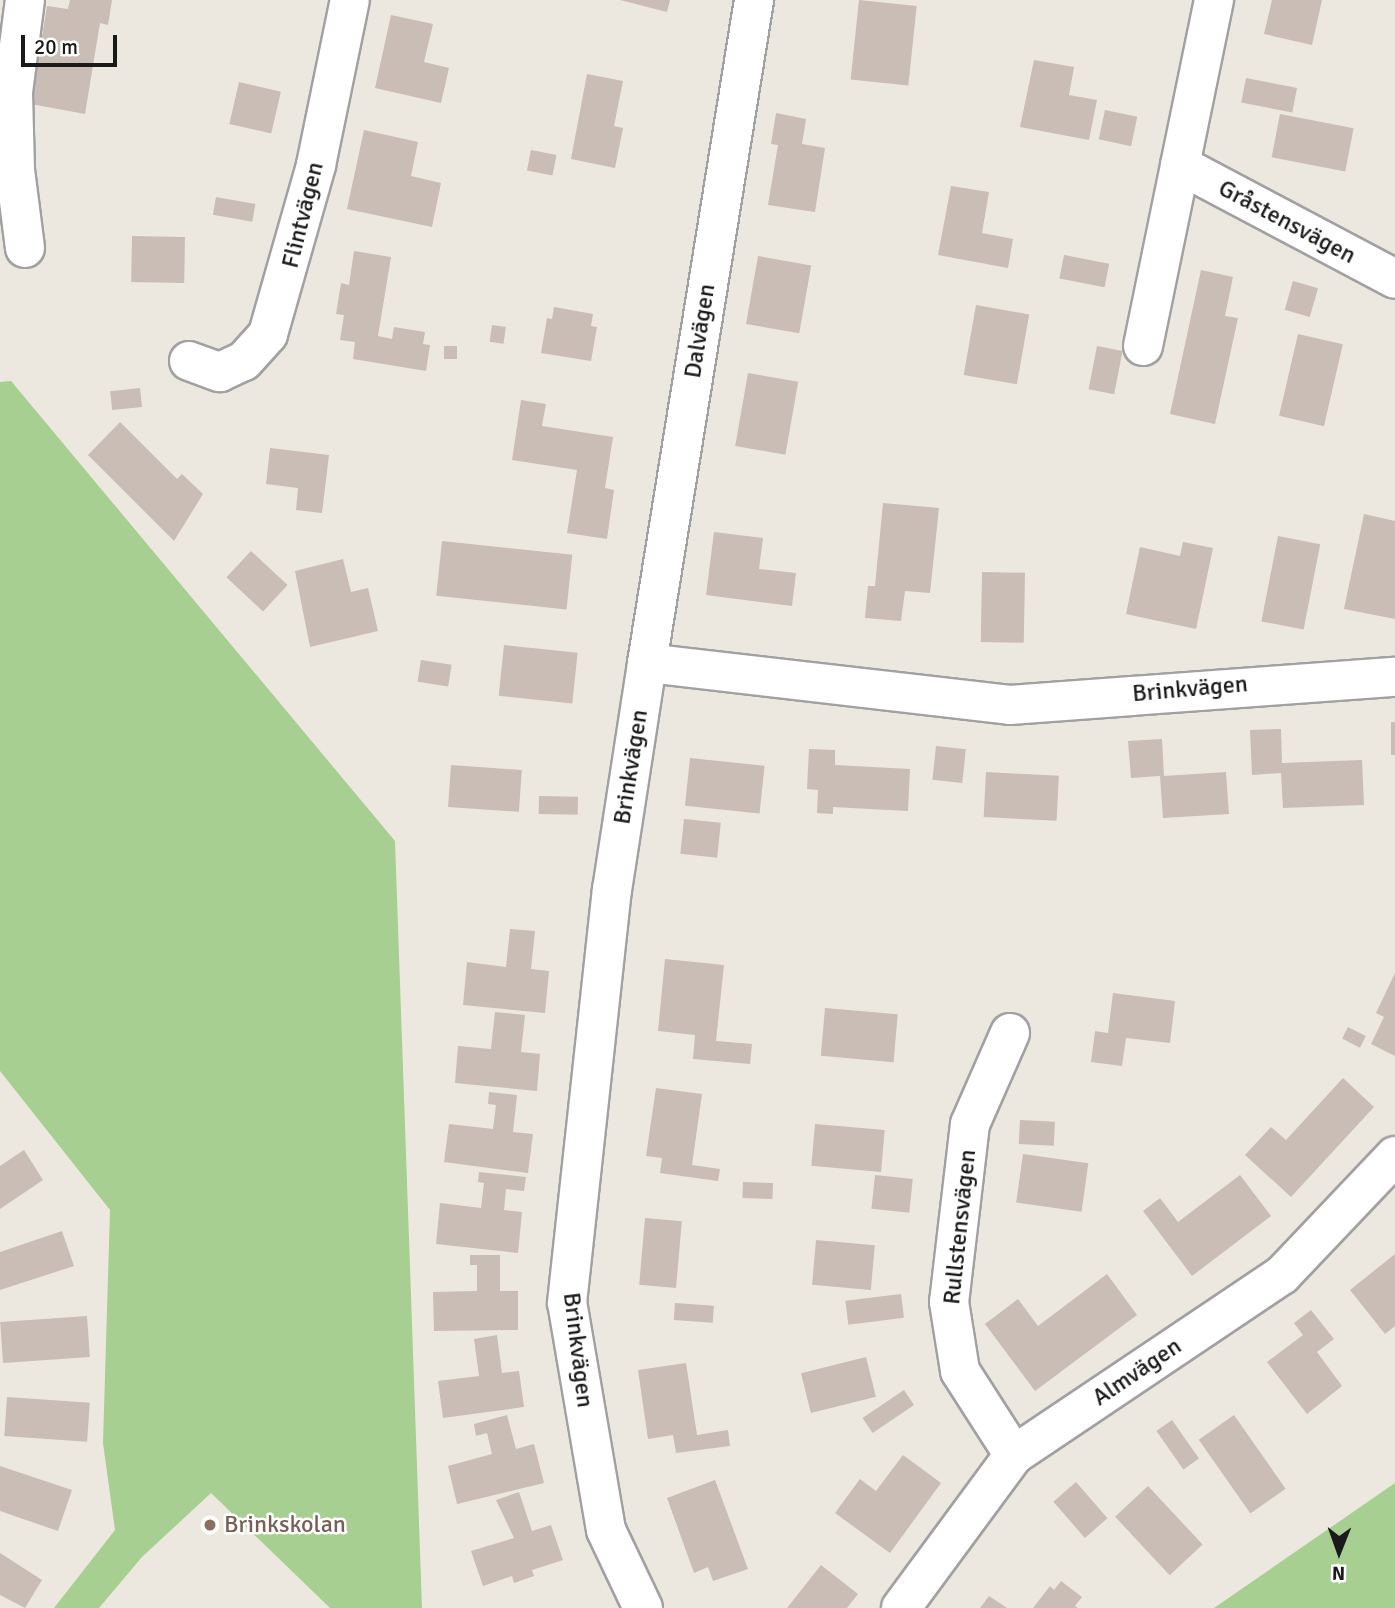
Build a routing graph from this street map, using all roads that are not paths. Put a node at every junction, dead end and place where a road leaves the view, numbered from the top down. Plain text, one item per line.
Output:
1 (25, 0) edge
2 (350, 0) edge
3 (754, 0) edge
4 (1214, 0) edge
5 (1180, 165) junction
6 (25, 248) dead end
7 (1395, 279) edge
8 (1143, 346) dead end
9 (189, 360) dead end
10 (647, 663) junction
11 (1395, 677) edge
12 (1010, 1033) dead end
13 (1395, 1156) edge
14 (1014, 1455) junction
15 (643, 1608) edge
16 (901, 1608) edge

1 - 6 street
2 - 9 street, Flintvägen
3 - 10 street, Dalvägen
4 - 5 street
5 - 7 street, Gråstensvägen
5 - 8 street
10 - 11 street, Brinkvägen
10 - 15 street, Brinkvägen
12 - 14 street, Rullstensvägen
13 - 14 street, Almvägen
14 - 16 street, Almvägen

